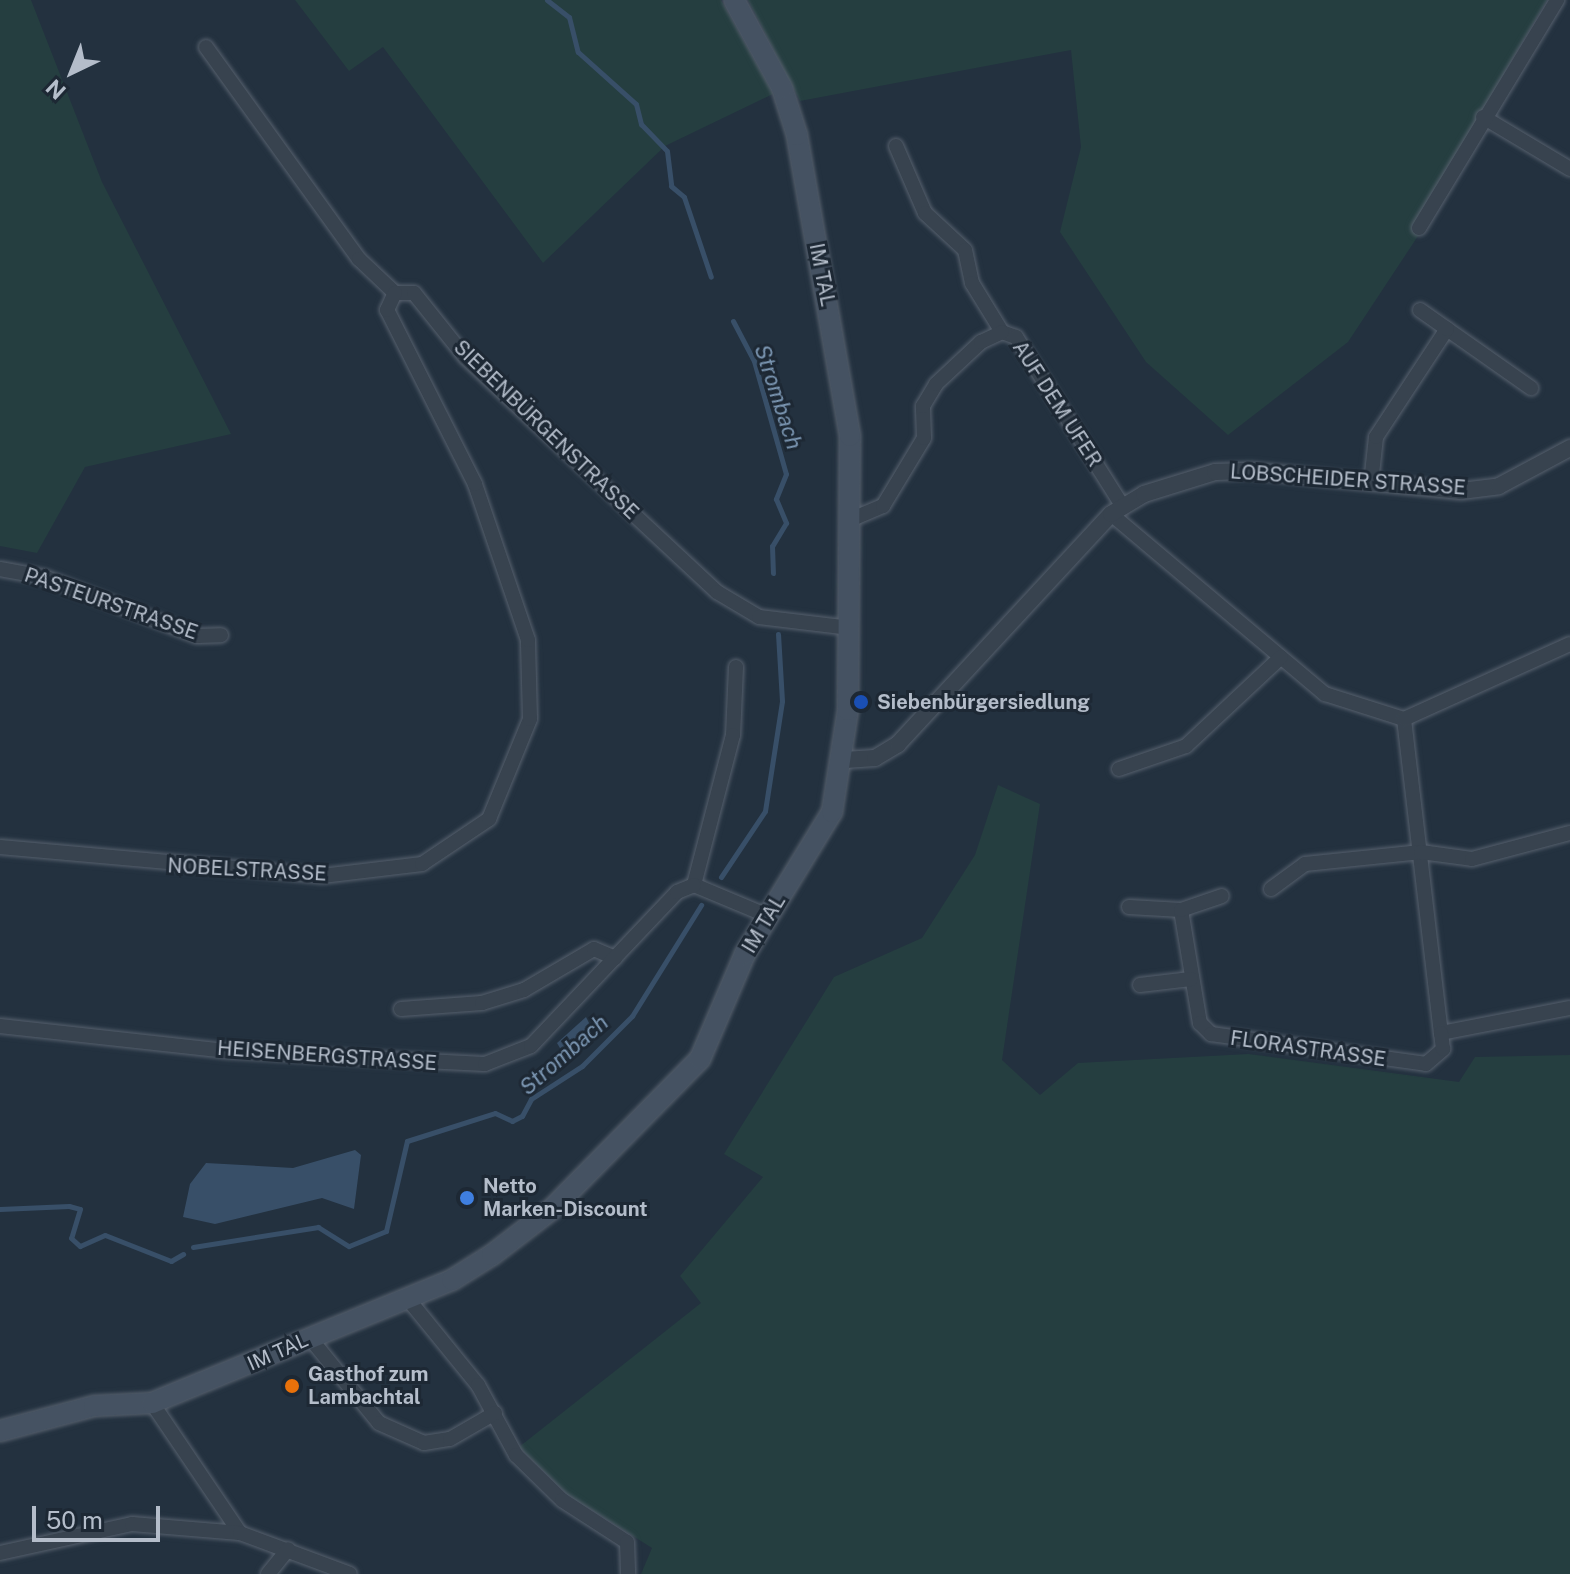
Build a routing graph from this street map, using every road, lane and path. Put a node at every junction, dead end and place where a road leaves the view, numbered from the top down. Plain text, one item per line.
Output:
1 (734, 0) edge
2 (1557, 0) edge
3 (206, 47) dead end
4 (1483, 117) junction
5 (896, 146) dead end
6 (1570, 169) edge
7 (1419, 228) dead end
8 (395, 293) junction
9 (1420, 310) dead end
10 (1447, 329) junction
11 (1002, 332) junction
12 (1531, 388) dead end
13 (1570, 448) edge
14 (1371, 483) junction
15 (1116, 509) junction
16 (852, 519) junction
17 (0, 569) edge
18 (850, 628) junction
19 (221, 635) dead end
20 (1570, 644) edge
21 (1281, 657) junction
22 (736, 667) dead end
23 (1404, 719) junction
24 (845, 760) junction
25 (1119, 769) dead end
26 (1570, 833) edge
27 (0, 847) edge
28 (1421, 852) junction
29 (694, 885) junction
30 (1271, 889) dead end
31 (1222, 896) dead end
32 (1129, 907) dead end
33 (1181, 910) junction
34 (768, 916) junction
35 (615, 958) junction
36 (1191, 979) junction
37 (1140, 985) dead end
38 (1570, 1008) edge
39 (401, 1009) dead end
40 (0, 1026) edge
41 (1441, 1033) junction
42 (408, 1299) junction
43 (310, 1338) junction
44 (152, 1403) junction
45 (495, 1413) junction
46 (0, 1431) edge
47 (240, 1533) junction
48 (288, 1549) junction
49 (0, 1553) edge
50 (268, 1574) edge
51 (350, 1574) edge
52 (628, 1574) edge

1 - 16 main road, IM TAL
2 - 4 street
3 - 8 street, SIEBENBÜRGENSTRASSE
4 - 6 street
4 - 7 street
5 - 11 street, AUF DEM UFER
8 - 18 street, SIEBENBÜRGENSTRASSE
8 - 27 street, NOBELSTRASSE
9 - 10 street
10 - 12 street
10 - 14 street
11 - 15 street, AUF DEM UFER
11 - 16 street
13 - 14 street, LOBSCHEIDER STRASSE
14 - 15 street, LOBSCHEIDER STRASSE
15 - 21 street
15 - 24 street, LOBSCHEIDER STRASSE
16 - 18 main road, IM TAL
17 - 19 street, PASTEURSTRASSE
18 - 24 main road, IM TAL
20 - 23 street
21 - 23 street
21 - 25 street
22 - 29 street
23 - 28 street
24 - 34 main road, IM TAL
26 - 28 street
28 - 30 street
28 - 41 street
29 - 34 street
29 - 35 street, HEISENBERGSTRASSE
31 - 33 street
32 - 33 street
33 - 36 street, FLORASTRASSE
34 - 42 main road, IM TAL
35 - 39 street
35 - 40 street, HEISENBERGSTRASSE
36 - 37 street
36 - 41 street, FLORASTRASSE
38 - 41 street
42 - 43 main road, IM TAL
42 - 45 street
43 - 44 main road, IM TAL
43 - 45 street
44 - 46 main road, IM TAL
44 - 47 street
45 - 52 street
47 - 48 street
47 - 49 street
48 - 50 street
48 - 51 street

